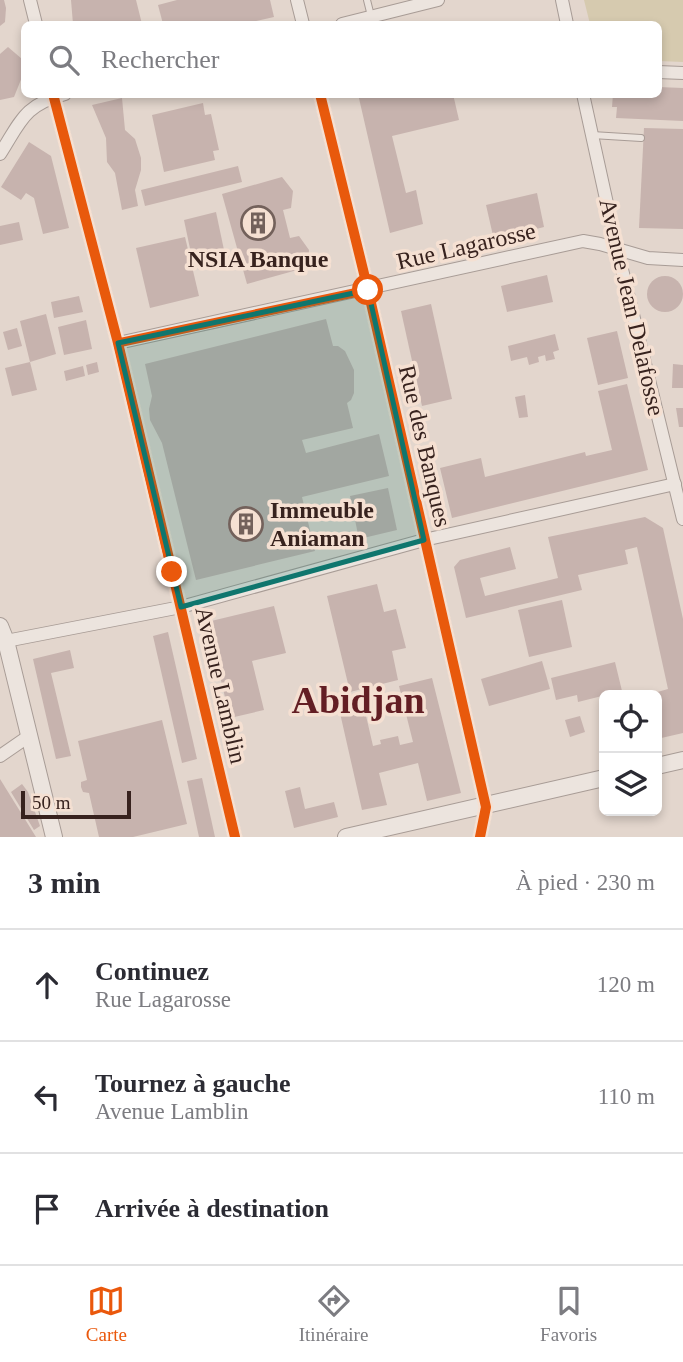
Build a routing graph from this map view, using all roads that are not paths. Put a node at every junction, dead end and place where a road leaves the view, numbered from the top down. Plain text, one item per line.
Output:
1 (30, 0) edge
2 (297, 0) edge
3 (367, 0) edge
4 (438, 0) edge
5 (562, 0) edge
6 (371, 16) junction
7 (35, 21) edge
8 (302, 21) edge
9 (353, 21) edge
10 (566, 21) edge
11 (662, 72) edge
12 (683, 73) edge
13 (51, 98) edge
14 (58, 98) edge
15 (321, 98) edge
16 (584, 98) edge
17 (592, 135) junction
18 (641, 138) dead end
19 (0, 153) edge
20 (617, 249) junction
21 (683, 260) edge
22 (368, 290) junction
23 (118, 343) junction
24 (675, 484) junction
25 (683, 519) edge
26 (424, 540) junction
27 (181, 607) junction
28 (2, 629) edge
29 (29, 736) junction
30 (0, 756) edge
31 (683, 760) edge
32 (662, 765) edge
33 (599, 779) edge
34 (486, 807) junction
35 (54, 837) edge
36 (235, 837) edge
37 (345, 837) edge
38 (480, 837) edge

1 - 7 street
2 - 8 street
3 - 6 lane
4 - 6 street
5 - 10 street
6 - 9 street
11 - 12 street
13 - 19 street
14 - 23 street, Avenue Lamblin
15 - 22 street, Rue des Banques
16 - 17 street, Avenue Jean Delafosse
17 - 18 lane
17 - 20 street, Avenue Jean Delafosse
20 - 21 street, Rue Lagarosse
20 - 22 street, Rue Lagarosse
20 - 24 street, Avenue Jean Delafosse
22 - 23 street, Rue Lagarosse
22 - 26 street, Rue des Banques
23 - 27 street, Avenue Lamblin
24 - 25 street, Avenue Jean Delafosse
24 - 26 street
26 - 27 street
26 - 34 street, Rue des Banques
27 - 28 street
27 - 36 street, Avenue Lamblin
28 - 29 street
29 - 30 street
29 - 35 street
31 - 32 street
33 - 34 street
34 - 37 street
34 - 38 street

